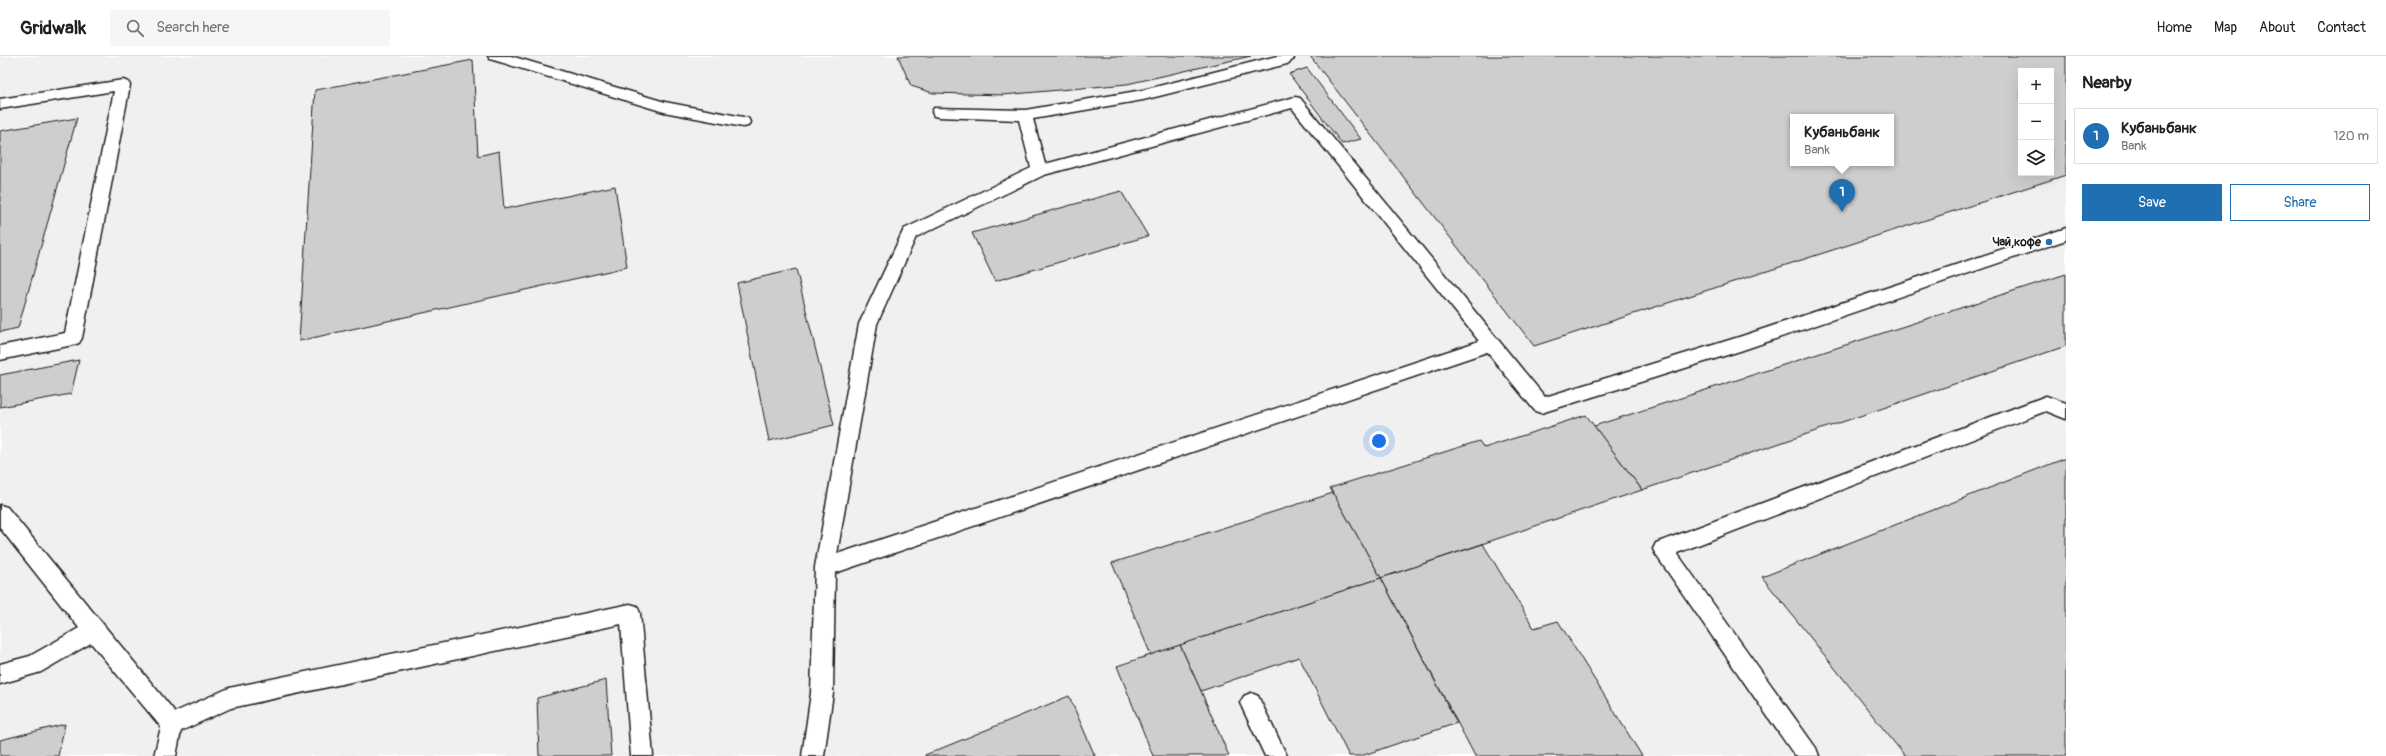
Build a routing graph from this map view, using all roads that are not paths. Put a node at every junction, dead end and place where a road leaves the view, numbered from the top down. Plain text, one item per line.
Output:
1 (495, 56) edge
2 (1284, 56) edge
3 (0, 104) edge
4 (939, 112) dead end
5 (1025, 115) junction
6 (743, 122) dead end
7 (1039, 171) junction
8 (2066, 234) edge
9 (1491, 344) junction
10 (0, 353) edge
11 (2066, 411) edge
12 (0, 513) edge
13 (825, 567) junction
14 (94, 631) junction
15 (0, 674) edge
16 (1250, 703) dead end
17 (172, 724) junction
18 (165, 756) edge
19 (642, 756) edge
20 (813, 756) edge
21 (1276, 756) edge
22 (1808, 756) edge

1 - 6 lane
2 - 5 lane
3 - 10 lane
4 - 5 lane
5 - 7 lane
7 - 9 lane
7 - 13 lane
8 - 9 lane
9 - 13 lane
11 - 22 lane
12 - 14 lane
13 - 20 lane
14 - 15 lane
14 - 17 lane
16 - 21 lane
17 - 18 lane
17 - 19 lane

